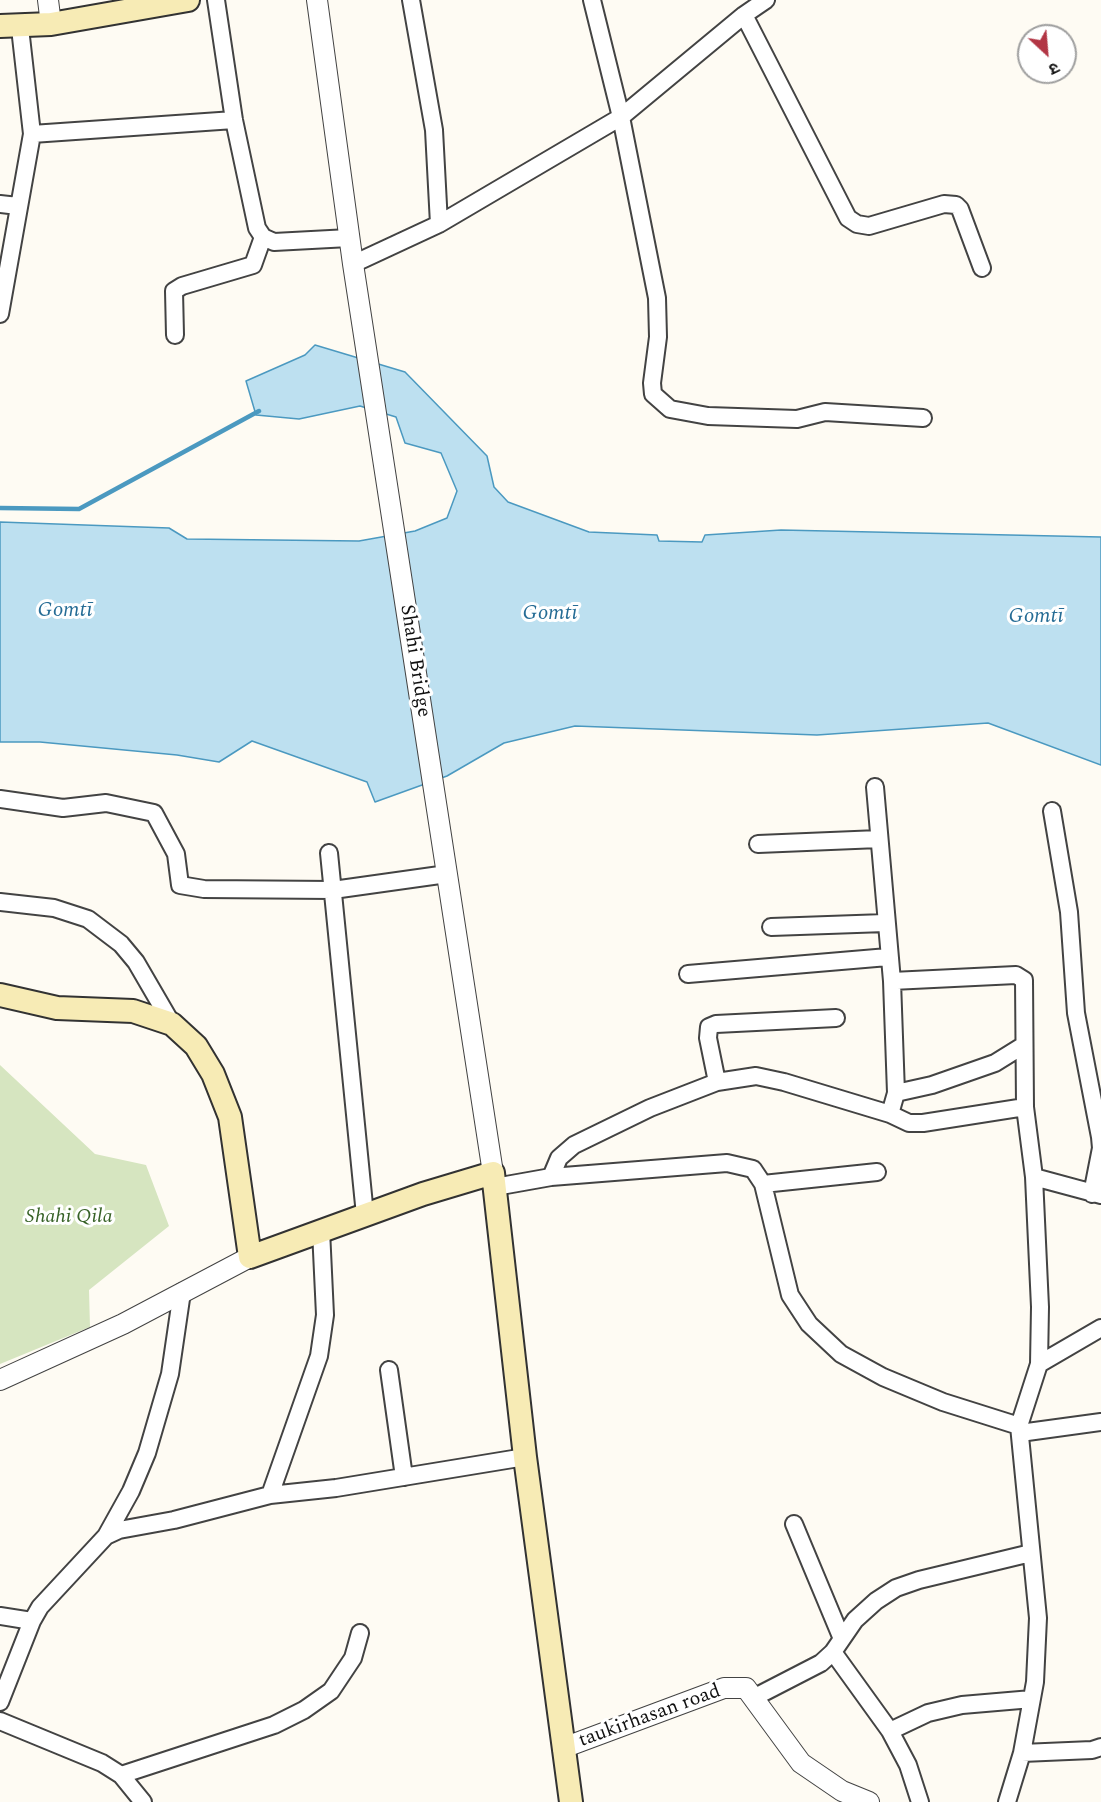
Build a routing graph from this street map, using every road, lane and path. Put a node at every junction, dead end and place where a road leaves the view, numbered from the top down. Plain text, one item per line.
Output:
1 (48, 0) edge
2 (188, 0) edge
3 (216, 0) edge
4 (317, 0) edge
5 (411, 0) edge
6 (592, 0) edge
7 (766, 0) edge
8 (142, 5) edge
9 (744, 15) junction
10 (51, 24) junction
11 (10, 27) edge
12 (621, 117) junction
13 (234, 120) junction
14 (32, 135) junction
15 (0, 204) edge
16 (18, 206) junction
17 (439, 224) junction
18 (263, 237) junction
19 (349, 238) junction
20 (353, 264) junction
21 (982, 268) dead end
22 (0, 314) edge
23 (175, 334) dead end
24 (923, 418) dead end
25 (875, 787) dead end
26 (0, 799) edge
27 (1052, 811) dead end
28 (879, 839) junction
29 (758, 844) dead end
30 (329, 853) dead end
31 (447, 874) junction
32 (333, 890) junction
33 (0, 902) edge
34 (885, 923) junction
35 (771, 927) dead end
36 (888, 957) junction
37 (688, 974) dead end
38 (892, 981) junction
39 (0, 995) edge
40 (836, 1018) dead end
41 (172, 1024) junction
42 (1024, 1045) junction
43 (717, 1082) junction
44 (896, 1093) junction
45 (1025, 1107) junction
46 (890, 1114) junction
47 (877, 1172) dead end
48 (551, 1177) junction
49 (1034, 1177) junction
50 (494, 1180) junction
51 (763, 1184) junction
52 (1097, 1195) edge
53 (365, 1215) junction
54 (321, 1230) junction
55 (250, 1257) junction
56 (182, 1292) junction
57 (1101, 1328) edge
58 (1039, 1364) junction
59 (389, 1370) dead end
60 (0, 1380) edge
61 (1101, 1422) edge
62 (1020, 1429) junction
63 (525, 1457) junction
64 (404, 1477) junction
65 (270, 1495) junction
66 (794, 1524) dead end
67 (106, 1536) junction
68 (1031, 1553) junction
69 (0, 1616) edge
70 (32, 1621) junction
71 (360, 1633) dead end
72 (838, 1646) junction
73 (755, 1697) junction
74 (1032, 1699) junction
75 (0, 1702) edge
76 (0, 1721) edge
77 (890, 1731) junction
78 (1101, 1747) edge
79 (563, 1748) junction
80 (1022, 1753) junction
81 (121, 1775) junction
82 (839, 1796) edge
83 (142, 1802) edge
84 (571, 1802) edge
85 (869, 1802) edge
86 (920, 1802) edge
87 (1007, 1802) edge

1 - 10 street
2 - 8 main road
3 - 13 street
4 - 19 street, Shahi Bridge
5 - 17 street
6 - 12 street
7 - 9 street
8 - 10 main road
9 - 12 street
9 - 21 street
10 - 11 main road
11 - 14 street
12 - 17 street
12 - 24 street
13 - 14 street
13 - 18 street
14 - 16 street
15 - 16 street
16 - 22 street
17 - 20 street
18 - 19 street
18 - 23 street
19 - 20 street, Shahi Bridge
20 - 31 street, Shahi Bridge
25 - 28 street
26 - 32 street
27 - 52 street
28 - 29 street
28 - 34 street
30 - 32 street
31 - 32 street
31 - 50 street, Shahi Bridge
32 - 53 street
33 - 41 street
34 - 35 street
34 - 36 street
36 - 37 street
36 - 38 street
38 - 42 street
38 - 44 street
39 - 41 main road
40 - 43 street
41 - 55 main road
42 - 44 street
42 - 45 street
43 - 46 street
43 - 48 street
44 - 46 street
45 - 46 street
45 - 49 street
47 - 51 street
48 - 50 street
48 - 51 street
49 - 52 street
49 - 58 street
50 - 53 main road
50 - 63 main road
51 - 62 street
53 - 54 main road
54 - 55 main road
54 - 65 street
55 - 56 street
56 - 60 street
56 - 67 street
57 - 58 street
58 - 62 street
59 - 64 street
61 - 62 street
62 - 68 street
63 - 64 street
63 - 79 main road
64 - 65 street
65 - 67 street
66 - 72 street
67 - 70 street
68 - 72 street
68 - 74 street
69 - 70 street
70 - 75 street
71 - 81 street
72 - 73 street
72 - 77 street
73 - 79 street, taukirhasan road
73 - 82 street
74 - 77 street
74 - 80 street
76 - 81 street
77 - 86 street
78 - 80 street
79 - 84 main road
80 - 87 street
81 - 83 street
82 - 85 street

